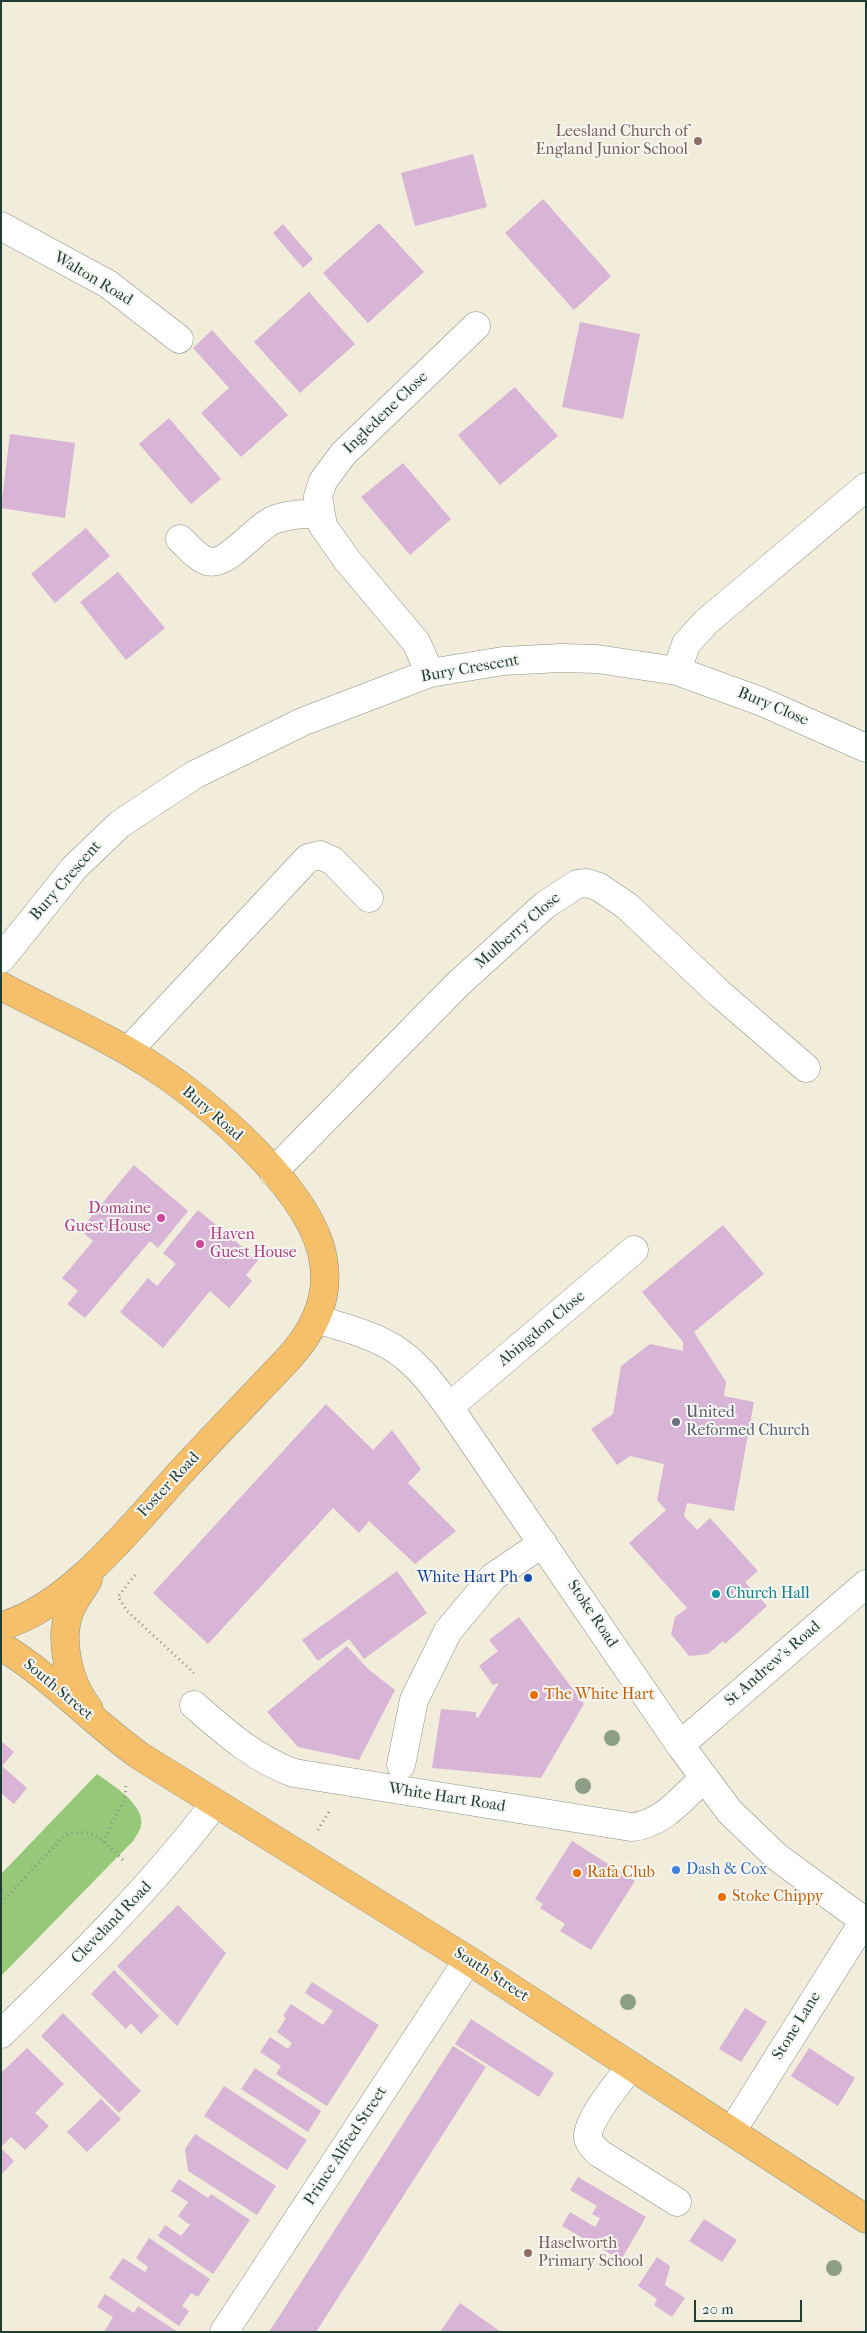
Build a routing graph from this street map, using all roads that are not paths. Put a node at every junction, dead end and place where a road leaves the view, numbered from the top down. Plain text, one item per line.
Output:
1 (1, 226) edge
2 (476, 326) dead end
3 (180, 340) dead end
4 (866, 487) edge
5 (319, 513) junction
6 (180, 539) dead end
7 (677, 671) junction
8 (430, 673) junction
9 (866, 748) edge
10 (369, 898) dead end
11 (1, 959) edge
12 (1, 986) edge
13 (128, 1051) junction
14 (806, 1068) dead end
15 (273, 1172) junction
16 (634, 1250) dead end
17 (316, 1319) junction
18 (450, 1407) junction
19 (543, 1543) junction
20 (109, 1550) junction
21 (866, 1584) edge
22 (1, 1626) edge
23 (1, 1646) edge
24 (198, 1708) road end
25 (113, 1736) junction
26 (680, 1745) junction
27 (400, 1765) dead end
28 (704, 1778) junction
29 (214, 1803) junction
30 (865, 1922) edge
31 (468, 1960) junction
32 (1, 2034) edge
33 (631, 2066) junction
34 (732, 2131) junction
35 (677, 2202) dead end
36 (866, 2218) edge
37 (224, 2332) edge

1 - 3 street, Walton Road
2 - 5 street, Ingledene Close
4 - 7 street
5 - 6 street
5 - 8 street, Ingledene Close
7 - 8 street, Bury Crescent
7 - 9 street, Bury Close
8 - 11 street, Bury Crescent
10 - 13 street
12 - 13 main road, Bury Road
13 - 15 main road, Bury Road
14 - 15 street, Mulberry Close
15 - 17 main road, Bury Road
16 - 18 street, Abingdon Close
17 - 18 street, Stoke Road
17 - 20 main road, Foster Road
18 - 19 street, Stoke Road
19 - 26 street, Stoke Road
19 - 27 street
20 - 22 main road, Foster Road
20 - 25 main road, South Street
21 - 26 street, St Andrew's Road
23 - 25 main road, South Street
24 - 28 street, White Hart Road
25 - 29 main road, South Street
26 - 28 street, Stoke Road
28 - 30 street, Stoke Road
29 - 31 main road, South Street
29 - 32 street, Cleveland Road
30 - 34 street, Stone Lane
31 - 33 main road, South Street
31 - 37 street, Prince Alfred Street
33 - 34 main road, South Street
33 - 35 street
34 - 36 main road, South Street

